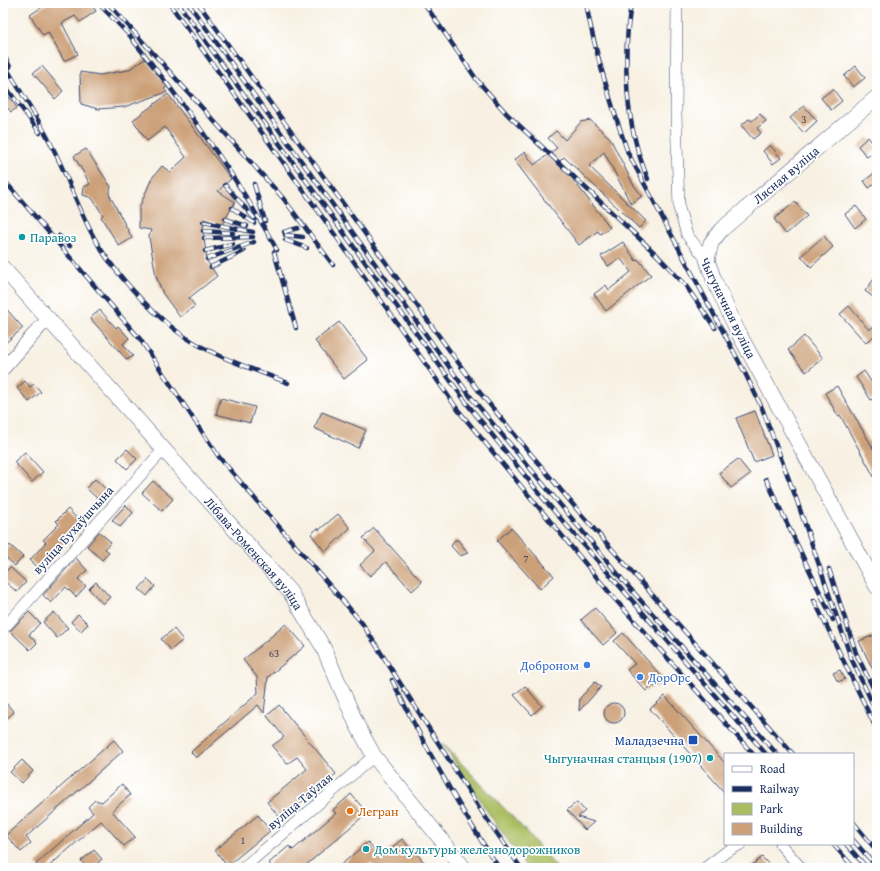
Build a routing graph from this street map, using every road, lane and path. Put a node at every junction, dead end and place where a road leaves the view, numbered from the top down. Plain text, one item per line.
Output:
1 (677, 3) edge
2 (877, 97) edge
3 (707, 260) junction
4 (3, 268) edge
5 (50, 319) junction
6 (3, 369) edge
7 (164, 449) junction
8 (877, 588) edge
9 (3, 629) edge
10 (374, 756) junction
11 (739, 845) edge
12 (781, 845) edge
13 (243, 868) edge
14 (464, 868) edge
15 (705, 868) edge
16 (801, 868) edge

1 - 3 street, Чыгуначная вуліца
2 - 3 main road, Лясная вуліца
3 - 8 main road, Чыгуначная вуліца
4 - 5 main road, Лібава-Роменская вуліца
5 - 6 street
5 - 7 main road, Лібава-Роменская вуліца
7 - 9 street, вуліца Бухаўшчына
7 - 10 main road, Лібава-Роменская вуліца
10 - 13 street, вуліца Таўлая
10 - 14 main road, Лібава-Роменская вуліца
11 - 15 street
12 - 16 street

